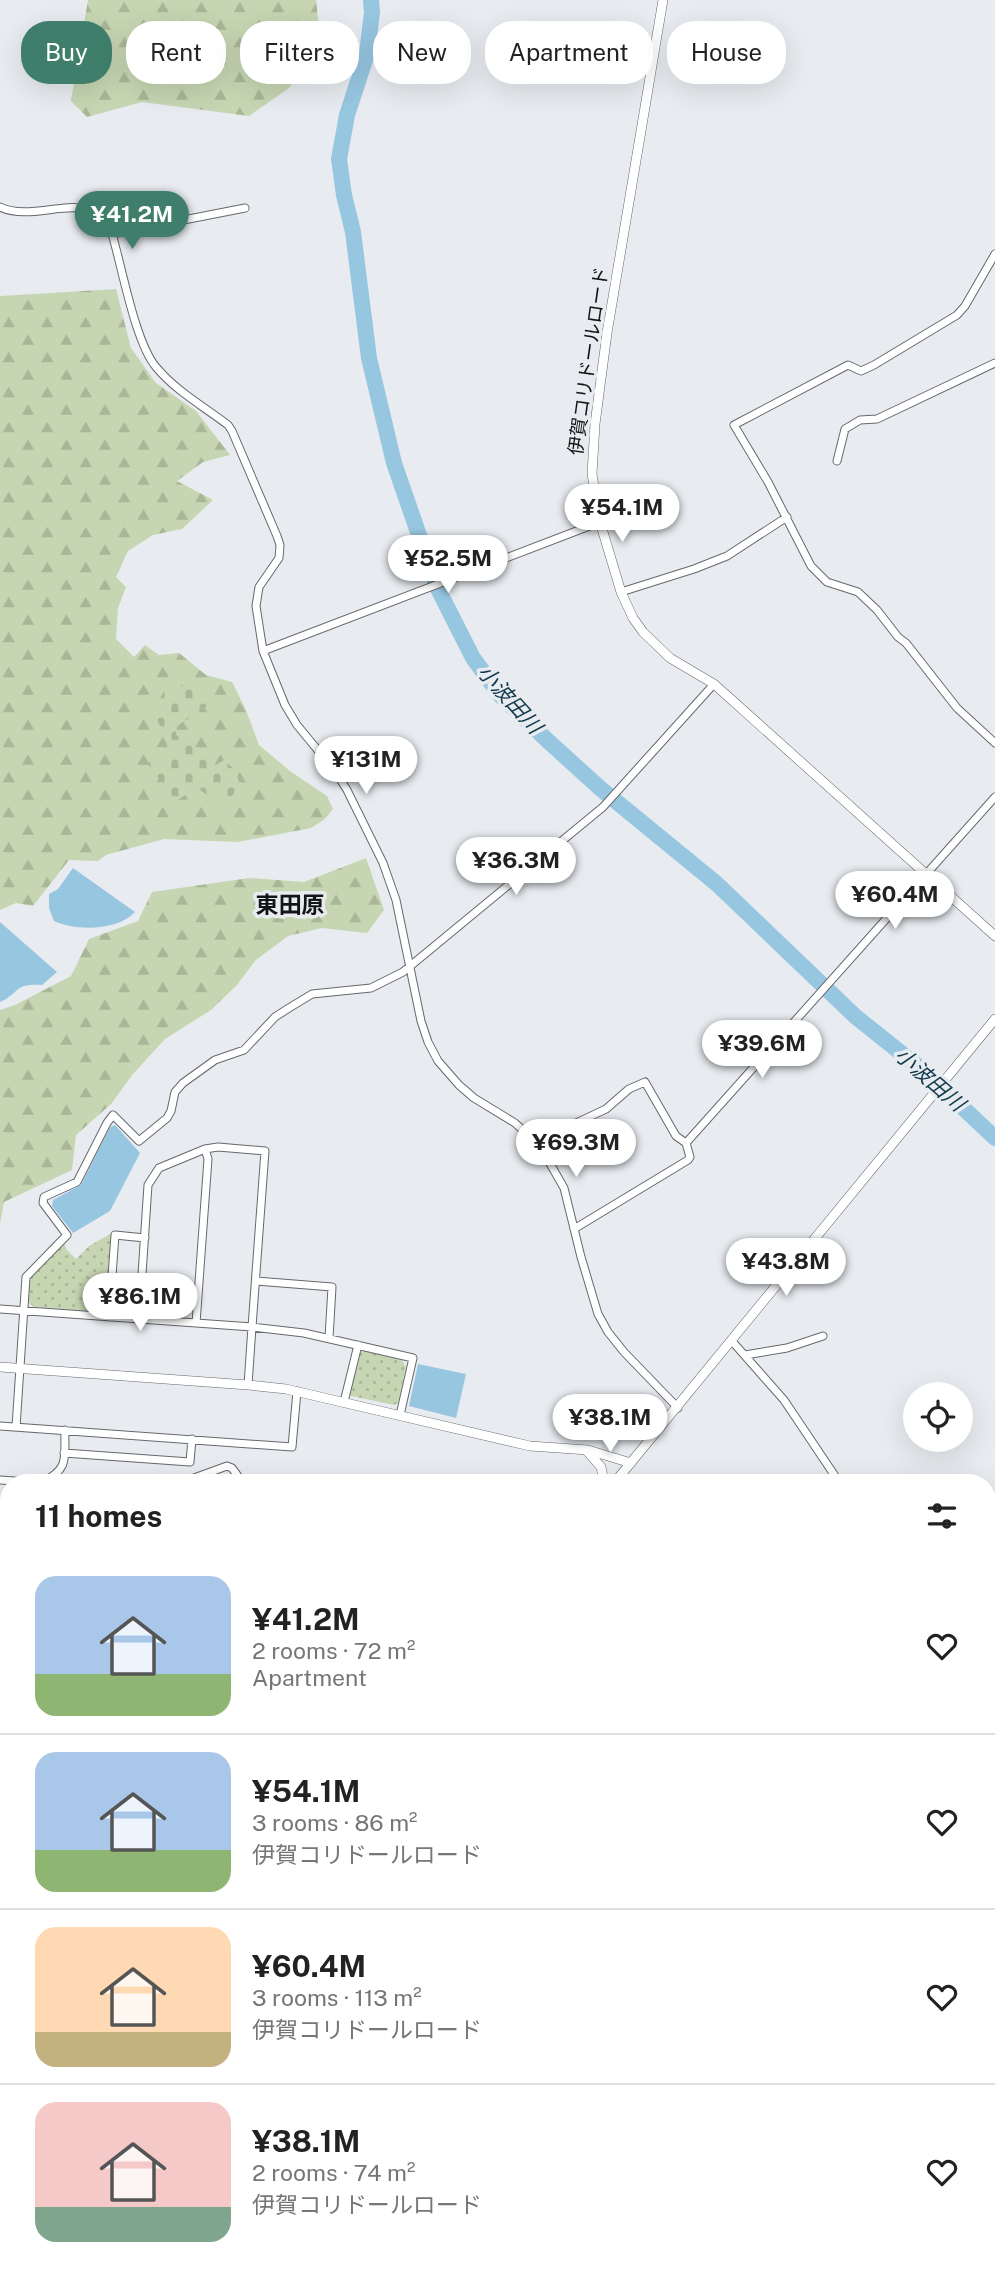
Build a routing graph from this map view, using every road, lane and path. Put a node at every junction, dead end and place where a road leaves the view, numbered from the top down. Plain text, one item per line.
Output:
1 (663, 0) edge
2 (0, 207) edge
3 (245, 208) dead end
4 (112, 234) junction
5 (995, 254) edge
6 (995, 363) edge
7 (837, 461) dead end
8 (786, 517) junction
9 (600, 522) junction
10 (621, 592) junction
11 (263, 651) junction
12 (714, 684) junction
13 (995, 743) edge
14 (995, 797) edge
15 (928, 873) junction
16 (995, 936) edge
17 (410, 965) junction
18 (995, 1019) edge
19 (686, 1143) junction
20 (540, 1146) junction
21 (205, 1149) junction
22 (574, 1229) junction
23 (145, 1238) junction
24 (256, 1281) junction
25 (0, 1308) edge
26 (24, 1310) junction
27 (109, 1317) junction
28 (139, 1319) junction
29 (196, 1323) junction
30 (252, 1327) junction
31 (823, 1336) dead end
32 (329, 1338) junction
33 (731, 1340) junction
34 (358, 1345) junction
35 (745, 1355) junction
36 (0, 1367) edge
37 (19, 1368) junction
38 (248, 1385) junction
39 (297, 1391) junction
40 (344, 1402) junction
41 (678, 1408) junction
42 (400, 1415) junction
43 (0, 1426) edge
44 (16, 1427) junction
45 (65, 1430) junction
46 (192, 1439) junction
47 (581, 1449) junction
48 (64, 1453) junction
49 (190, 1462) junction
50 (631, 1463) junction
51 (58, 1474) edge
52 (187, 1474) edge
53 (205, 1474) edge
54 (236, 1474) edge
55 (603, 1474) edge
56 (622, 1474) edge
57 (834, 1474) edge

1 - 9 street, 伊賀コリドールロード
2 - 4 street
3 - 4 street
4 - 11 street
5 - 8 street
6 - 7 street
8 - 10 street
8 - 13 street
9 - 10 street, 伊賀コリドールロード
9 - 11 street
10 - 12 street, 伊賀コリドールロード
11 - 17 street
12 - 15 street, 伊賀コリドールロード
12 - 17 street
14 - 15 street
15 - 16 street, 伊賀コリドールロード
15 - 19 street
17 - 20 street
17 - 26 street
18 - 33 street
19 - 20 street
19 - 22 street
20 - 22 street
21 - 23 street
21 - 24 street
21 - 29 street
22 - 41 street
23 - 27 street
23 - 28 street
24 - 30 street
24 - 32 street
25 - 26 street
26 - 27 street
26 - 37 street
27 - 28 street
28 - 29 street
29 - 30 street
30 - 32 street
30 - 38 street
31 - 35 street
32 - 34 street
33 - 35 street
33 - 41 street
34 - 40 street
34 - 42 street
35 - 57 street
36 - 37 street
37 - 38 street
37 - 44 street
38 - 39 street
39 - 40 street
39 - 46 street
40 - 42 street
41 - 50 street
42 - 47 street
43 - 44 street
44 - 45 street
45 - 46 street
45 - 48 street
46 - 49 street
47 - 50 street
47 - 55 street
48 - 49 street
48 - 51 street
49 - 52 street
50 - 56 street
53 - 54 street

